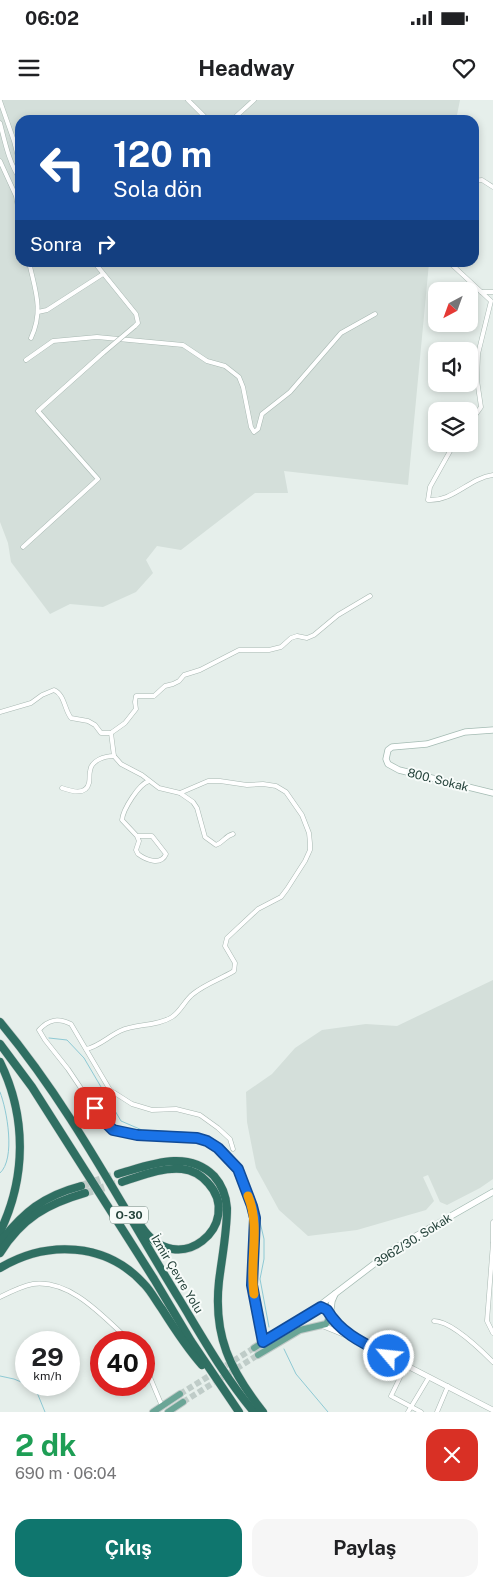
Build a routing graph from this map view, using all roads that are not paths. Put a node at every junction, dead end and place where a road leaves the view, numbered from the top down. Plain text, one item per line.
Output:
1 (188, 100) edge
2 (254, 100) edge
3 (0, 101) edge
4 (203, 115) edge
5 (238, 115) edge
6 (0, 123) edge
7 (15, 145) edge
8 (0, 162) edge
9 (15, 170) edge
10 (479, 180) edge
11 (493, 187) edge
12 (15, 194) edge
13 (30, 267) edge
14 (98, 267) edge
15 (455, 267) edge
16 (103, 274) junction
17 (481, 292) junction
18 (493, 292) edge
19 (38, 312) junction
20 (375, 314) dead end
21 (30, 338) dead end
22 (26, 360) dead end
23 (478, 411) edge
24 (450, 452) edge
25 (493, 475) edge
26 (23, 547) dead end
27 (370, 596) dead end
28 (0, 712) edge
29 (493, 730) edge
30 (111, 733) junction
31 (114, 756) junction
32 (149, 780) junction
33 (62, 788) dead end
34 (180, 793) junction
35 (493, 793) edge
36 (233, 834) dead end
37 (137, 836) junction
38 (0, 1022) edge
39 (0, 1044) edge
40 (86, 1049) junction
41 (0, 1062) edge
42 (234, 1148) dead end
43 (118, 1174) tunnel mouth
44 (107, 1176) junction
45 (122, 1182) tunnel mouth
46 (493, 1192) edge
47 (493, 1222) edge
48 (0, 1232) edge
49 (0, 1242) edge
50 (493, 1242) edge
51 (0, 1253) edge
52 (492, 1261) edge
53 (0, 1268) edge
54 (336, 1292) junction
55 (0, 1297) edge
56 (315, 1309) junction
57 (330, 1316) junction
58 (434, 1321) dead end
59 (321, 1325) junction
60 (118, 1331) edge
61 (493, 1332) edge
62 (354, 1338) junction
63 (263, 1342) junction
64 (254, 1348) tunnel mouth
65 (258, 1355) tunnel mouth
66 (493, 1362) edge
67 (406, 1366) junction
68 (429, 1378) junction
69 (448, 1386) junction
70 (155, 1389) edge
71 (224, 1392) junction
72 (180, 1394) tunnel mouth
73 (183, 1402) tunnel mouth
74 (162, 1406) junction
75 (411, 1407) junction
76 (493, 1410) edge
77 (153, 1412) edge
78 (168, 1412) edge
79 (240, 1412) edge
80 (254, 1412) edge
81 (263, 1412) edge
82 (408, 1412) edge
83 (421, 1412) edge
84 (437, 1412) edge

1 - 4 street
2 - 5 street
3 - 7 street
6 - 9 street
8 - 12 street
10 - 11 street
13 - 19 street
14 - 16 street
15 - 17 street
16 - 19 street
16 - 26 street, bridge
17 - 18 street
17 - 23 street
19 - 21 street
20 - 22 street
24 - 25 street
27 - 30 street
28 - 30 street
29 - 35 main road, 800. Sokak
30 - 31 street
31 - 32 street
31 - 33 street
32 - 34 street
32 - 37 street
34 - 36 street
34 - 40 street
37 - 37 street
38 - 44 highway, İzmir Çevre Yolu / O-30
39 - 71 highway, İzmir Çevre Yolu / O-30
40 - 42 street
40 - 63 street
41 - 48 highway
43 - 81 highway
44 - 45 highway
44 - 80 highway, İzmir Çevre Yolu / O-30
46 - 54 main road, 3962/30. Sokak
47 - 50 street
49 - 51 highway
50 - 52 street
52 - 61 street
53 - 71 highway
54 - 56 main road, 3962/30. Sokak
54 - 57 main road
55 - 60 street
56 - 57 main road
56 - 59 main road
56 - 63 main road
57 - 59 main road
57 - 62 street
58 - 66 street
59 - 62 street
59 - 65 main road
62 - 67 street
63 - 64 main road
67 - 68 street
67 - 75 street
68 - 69 street
68 - 75 street
69 - 76 street
69 - 84 street
70 - 74 street
71 - 79 highway, İzmir Çevre Yolu / O-30
72 - 74 main road
73 - 78 main road
74 - 77 main road
75 - 82 street
75 - 83 street

